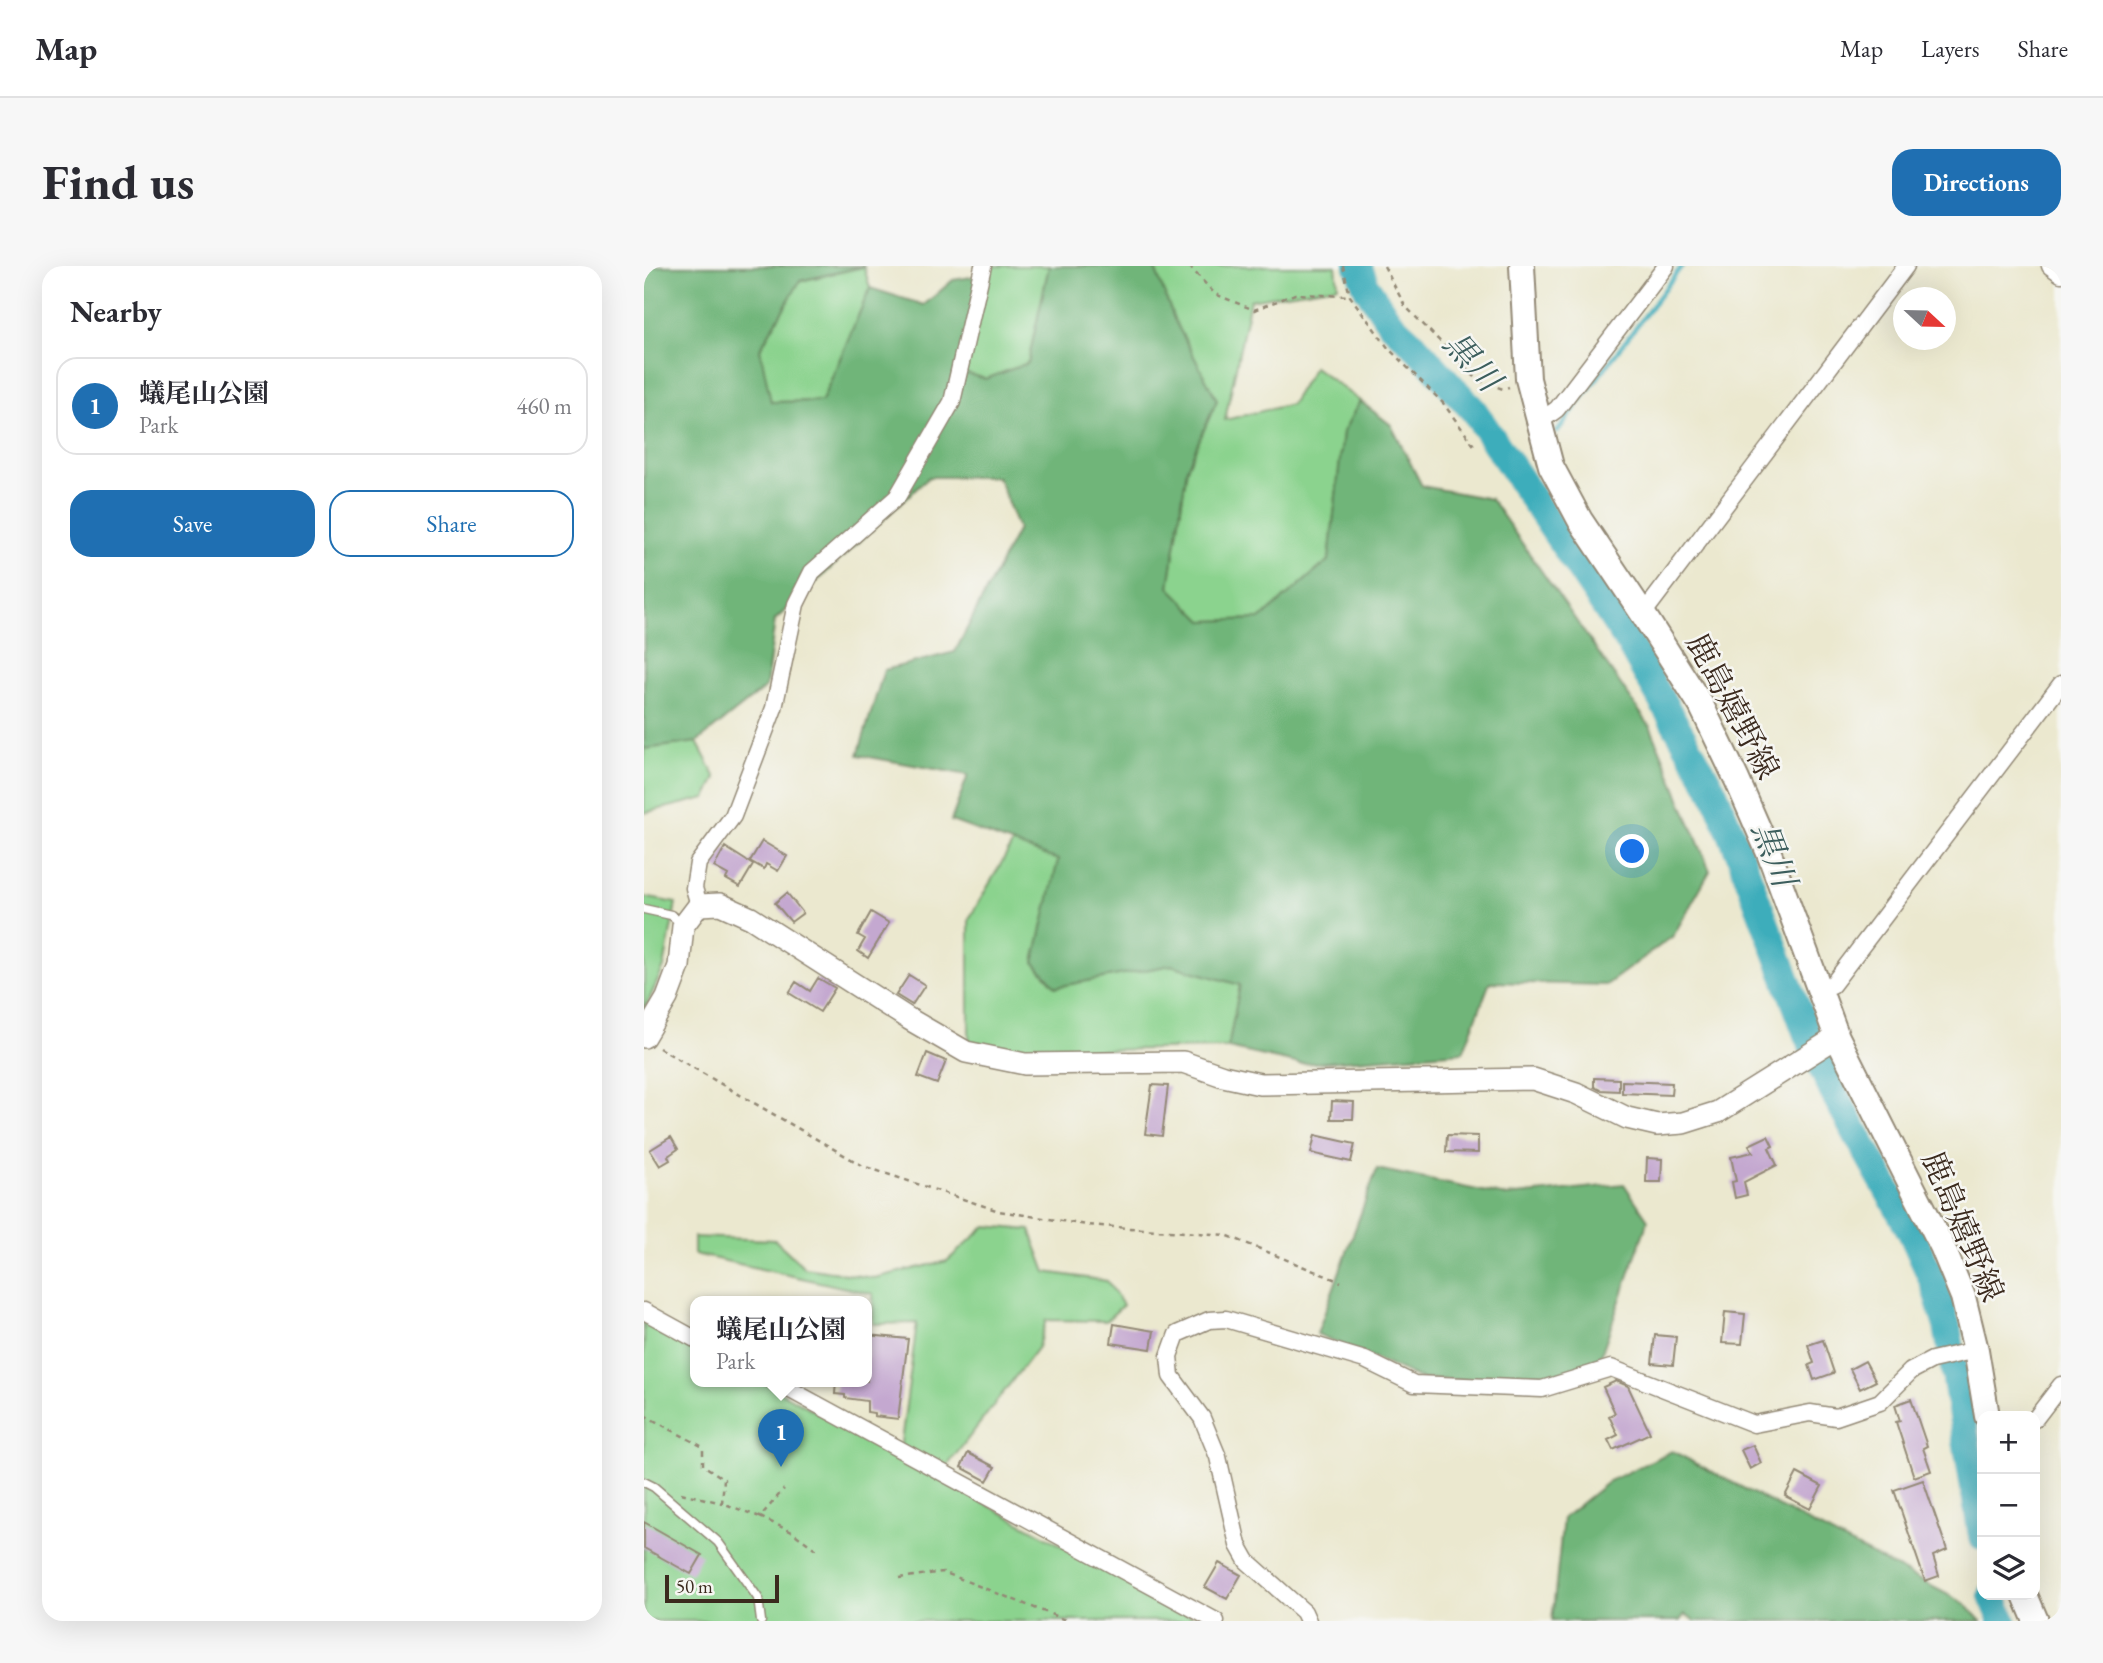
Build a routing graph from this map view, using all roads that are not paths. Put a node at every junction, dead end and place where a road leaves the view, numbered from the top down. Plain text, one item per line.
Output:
1 (983, 266) edge
2 (1522, 266) edge
3 (1666, 266) edge
4 (1906, 266) edge
5 (2050, 266) edge
6 (2061, 274) edge
7 (1538, 423) junction
8 (1643, 614) junction
9 (2061, 684) edge
10 (699, 905) junction
11 (644, 909) edge
12 (683, 926) junction
13 (1820, 989) junction
14 (1836, 1037) junction
15 (650, 1042) edge
16 (644, 1311) edge
17 (690, 1336) edge
18 (1976, 1350) junction
19 (2061, 1385) edge
20 (785, 1387) edge
21 (1986, 1411) edge
22 (2040, 1412) edge
23 (644, 1482) edge
24 (2027, 1600) edge
25 (761, 1621) edge
26 (1216, 1621) edge
27 (1308, 1621) edge
28 (2036, 1621) edge

1 - 10 street
2 - 7 main road, 鹿島嬉野線
3 - 7 street
4 - 8 street
5 - 6 street
7 - 8 main road, 鹿島嬉野線
8 - 13 main road, 鹿島嬉野線
9 - 13 street
10 - 12 street
10 - 14 street
11 - 12 lane
12 - 15 street
13 - 14 main road, 鹿島嬉野線
14 - 18 main road, 鹿島嬉野線
16 - 17 street
18 - 21 main road, 鹿島嬉野線
18 - 27 street
19 - 22 street
20 - 26 street
23 - 25 lane
24 - 28 main road

